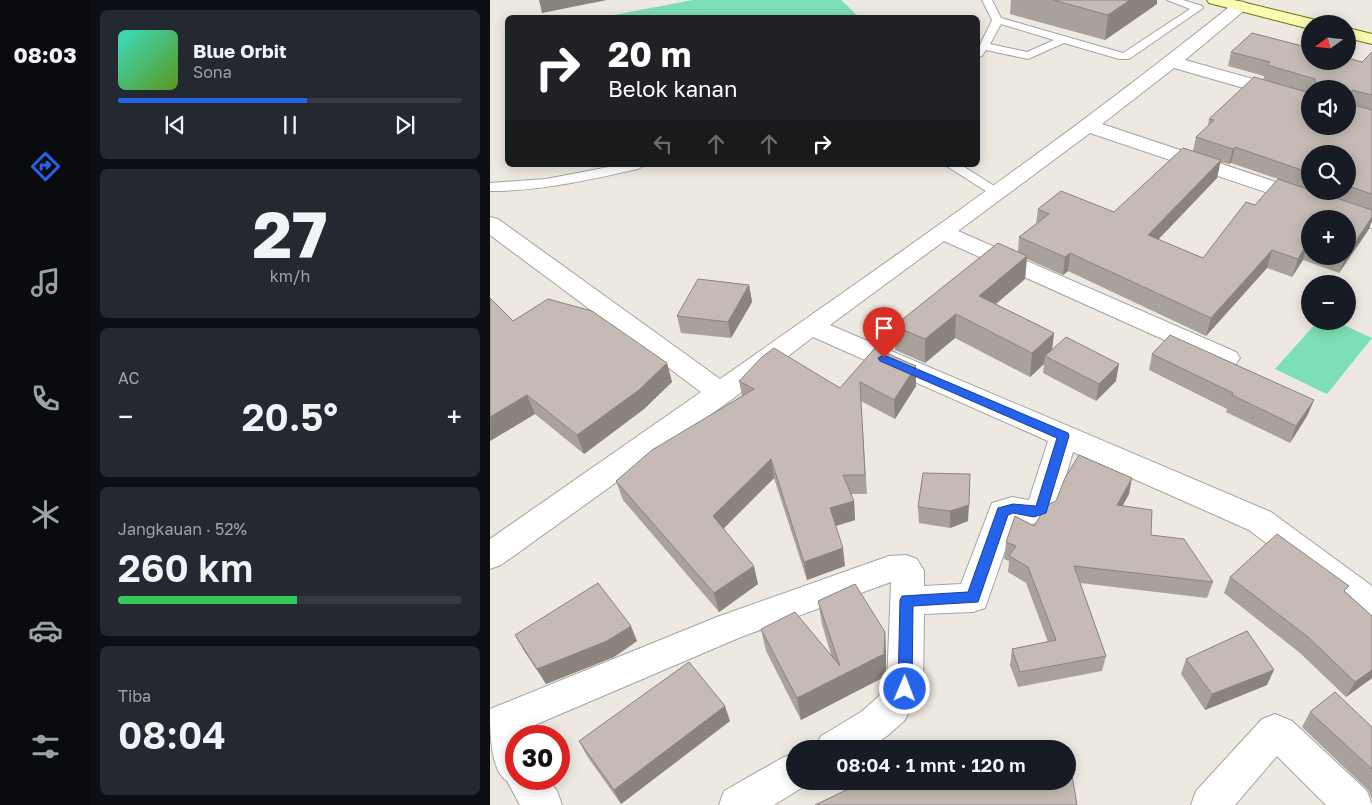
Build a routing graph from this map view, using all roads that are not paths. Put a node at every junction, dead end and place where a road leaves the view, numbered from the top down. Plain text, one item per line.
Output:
1 (987, 0) edge
2 (1172, 0) edge
3 (1215, 0) edge
4 (1240, 6) junction
5 (997, 20) junction
6 (1301, 22) edge
7 (1356, 35) edge
8 (1065, 39) junction
9 (1372, 39) edge
10 (981, 50) edge
11 (1173, 62) junction
12 (1301, 98) edge
13 (1087, 126) junction
14 (628, 167) edge
15 (955, 167) edge
16 (490, 187) edge
17 (997, 192) junction
18 (1372, 220) edge
19 (490, 224) edge
20 (942, 232) junction
21 (812, 327) junction
22 (1227, 358) edge
23 (721, 393) junction
24 (1064, 436) junction
25 (490, 556) edge
26 (907, 600) junction
27 (1372, 605) edge
28 (490, 728) edge
29 (849, 740) edge
30 (505, 750) edge
31 (786, 776) edge
32 (533, 790) edge
33 (543, 805) edge
34 (738, 805) edge
35 (1210, 805) edge
36 (1353, 805) edge

1 - 5 lane
2 - 8 lane
3 - 4 street
4 - 6 street
4 - 11 street
5 - 8 lane
5 - 10 lane
7 - 9 street
8 - 10 lane
11 - 12 street
11 - 13 street
13 - 17 street
13 - 18 street
14 - 16 lane
15 - 17 lane
17 - 20 street
19 - 23 street
20 - 21 street
20 - 22 street
21 - 23 street
21 - 24 street
23 - 25 street
24 - 26 street
24 - 27 street
26 - 28 street
26 - 29 street
28 - 30 street
31 - 34 street
32 - 33 street
35 - 36 street

